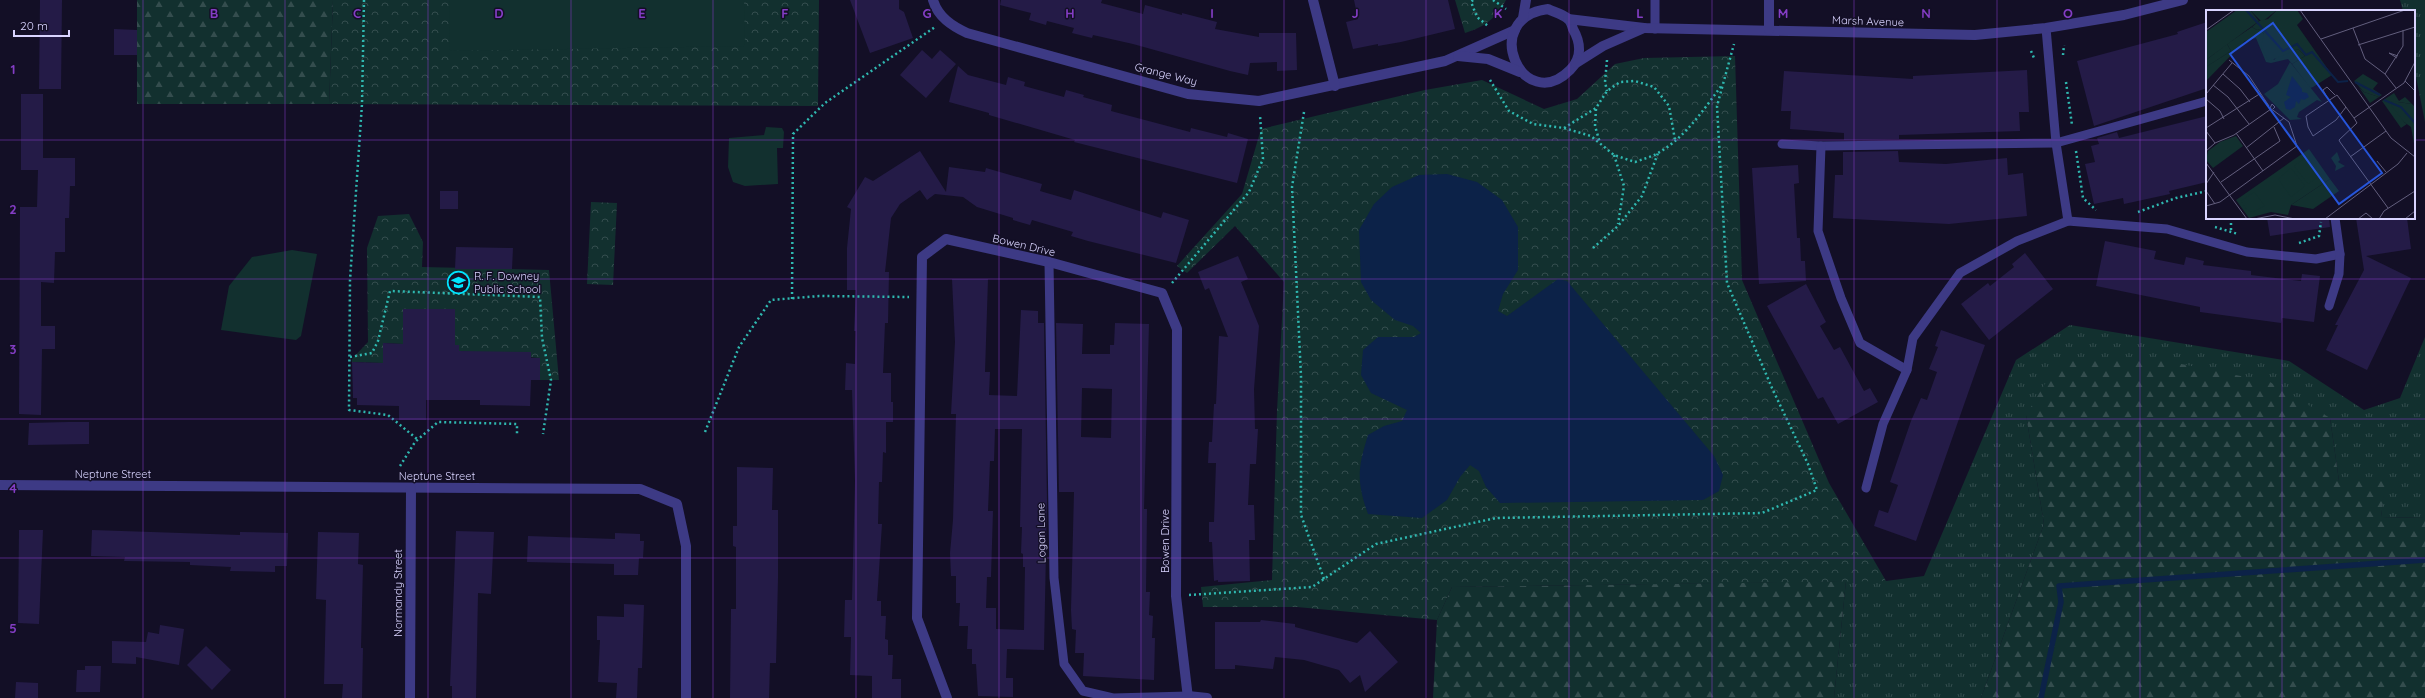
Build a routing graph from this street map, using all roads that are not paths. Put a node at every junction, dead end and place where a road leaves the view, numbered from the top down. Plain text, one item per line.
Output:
1 (933, 0) edge
2 (1313, 0) edge
3 (1526, 0) edge
4 (1552, 0) edge
5 (1655, 0) edge
6 (1769, 0) edge
7 (2183, 0) edge
8 (1556, 13) junction
9 (1523, 18) junction
10 (1568, 18) junction
11 (1644, 28) junction
12 (2046, 28) junction
13 (1655, 29) junction
14 (1515, 30) junction
15 (1769, 30) junction
16 (1456, 55) junction
17 (1576, 63) junction
18 (1520, 72) junction
19 (1335, 86) junction
20 (2206, 101) edge
21 (2056, 143) junction
22 (1782, 144) dead end
23 (1820, 146) junction
24 (2334, 219) edge
25 (2068, 220) junction
26 (2340, 254) junction
27 (1049, 262) junction
28 (2329, 306) dead end
29 (1907, 370) junction
30 (0, 485) edge
31 (411, 488) junction
32 (1866, 488) dead end
33 (1188, 697) edge
34 (410, 698) edge
35 (686, 698) edge
36 (947, 698) edge
37 (1207, 698) edge

1 - 19 street, Grange Way
2 - 19 street
3 - 9 street
4 - 8 street
5 - 13 lane
6 - 15 street
7 - 12 street, Marsh Avenue
8 - 9 street
8 - 10 street
9 - 14 street
10 - 11 street, Marsh Avenue
10 - 17 street
11 - 13 street, Marsh Avenue
11 - 17 street, Marsh Avenue
12 - 15 street, Marsh Avenue
12 - 21 lane
13 - 15 street, Marsh Avenue
14 - 16 street, Grange Way
14 - 18 street
16 - 18 street, Grange Way
16 - 19 street, Grange Way
17 - 18 street
20 - 21 lane
21 - 23 lane
21 - 25 lane
22 - 23 lane
23 - 29 lane
24 - 26 lane
25 - 26 lane
25 - 29 lane
26 - 28 lane
27 - 33 street, Bowen Drive
27 - 33 lane, Logan Lane
27 - 36 street, Bowen Drive
29 - 32 lane
30 - 31 street, Neptune Street
31 - 34 street, Normandy Street
31 - 35 street, Neptune Street
33 - 37 street

